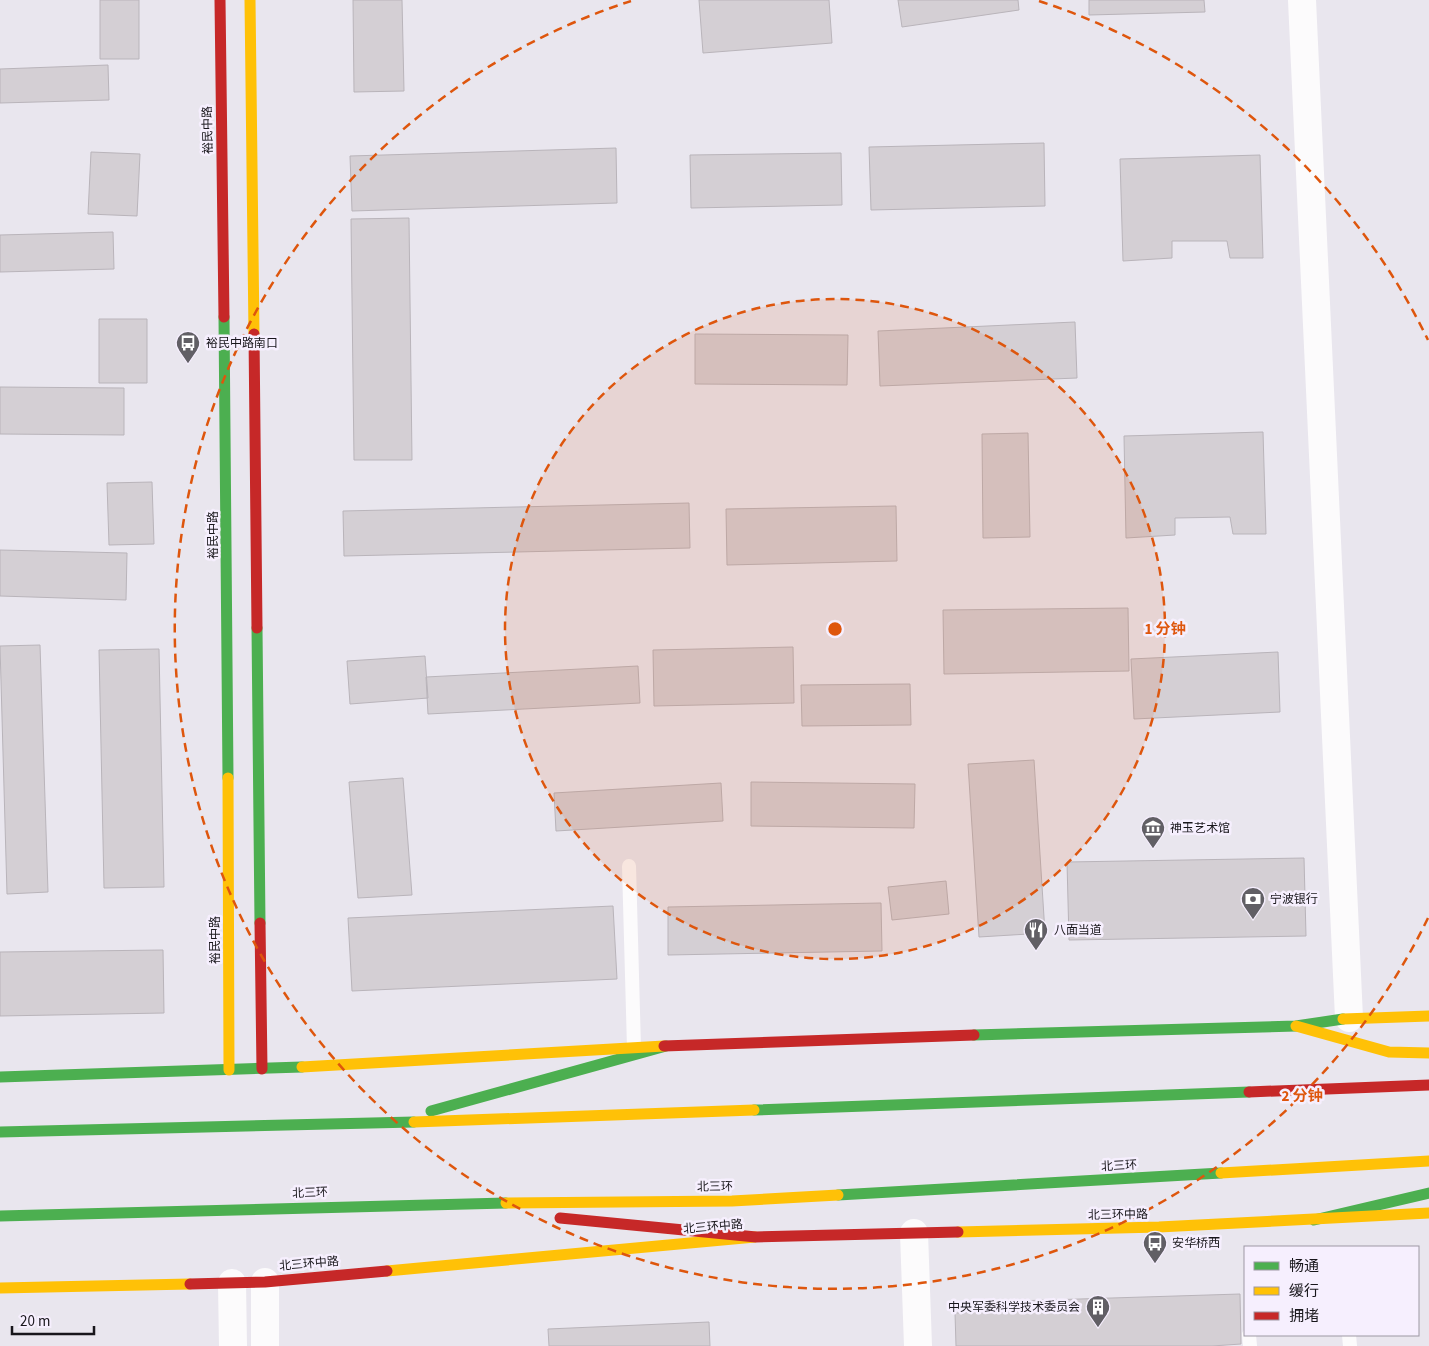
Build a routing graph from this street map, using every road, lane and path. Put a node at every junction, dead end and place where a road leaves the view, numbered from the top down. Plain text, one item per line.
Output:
1 (220, 0) edge
2 (250, 0) edge
3 (1302, 0) edge
4 (629, 866) dead end
5 (1429, 1016) edge
6 (1349, 1018) junction
7 (1296, 1026) junction
8 (666, 1046) junction
9 (634, 1048) junction
10 (1429, 1053) edge
11 (262, 1069) junction
12 (229, 1070) junction
13 (0, 1077) edge
14 (1429, 1085) edge
15 (388, 1123) junction
16 (0, 1132) edge
17 (1429, 1161) edge
18 (1429, 1193) edge
19 (417, 1204) junction
20 (1429, 1213) edge
21 (533, 1215) dead end
22 (0, 1216) edge
23 (552, 1217) dead end
24 (1314, 1220) junction
25 (914, 1233) junction
26 (756, 1236) junction
27 (264, 1282) junction
28 (232, 1283) junction
29 (0, 1288) edge
30 (233, 1346) edge
31 (265, 1346) edge
32 (918, 1346) edge

1 - 12 main road, 裕民中路
2 - 11 main road
3 - 6 street
4 - 9 lane
5 - 6 main road
6 - 7 main road
7 - 8 main road
7 - 10 main road
8 - 9 main road
8 - 15 main road
9 - 11 main road
11 - 12 main road
12 - 13 main road
14 - 15 main road
15 - 16 main road
17 - 19 main road, 北三环
18 - 24 main road
19 - 21 main road
19 - 22 main road, 北三环
20 - 24 main road, 北三环中路
23 - 26 main road
24 - 25 main road, 北三环中路
25 - 26 main road, 北三环中路
25 - 32 street
26 - 27 main road, 北三环中路
27 - 28 main road, 北三环中路
27 - 31 street
28 - 29 main road, 北三环中路
28 - 30 street

